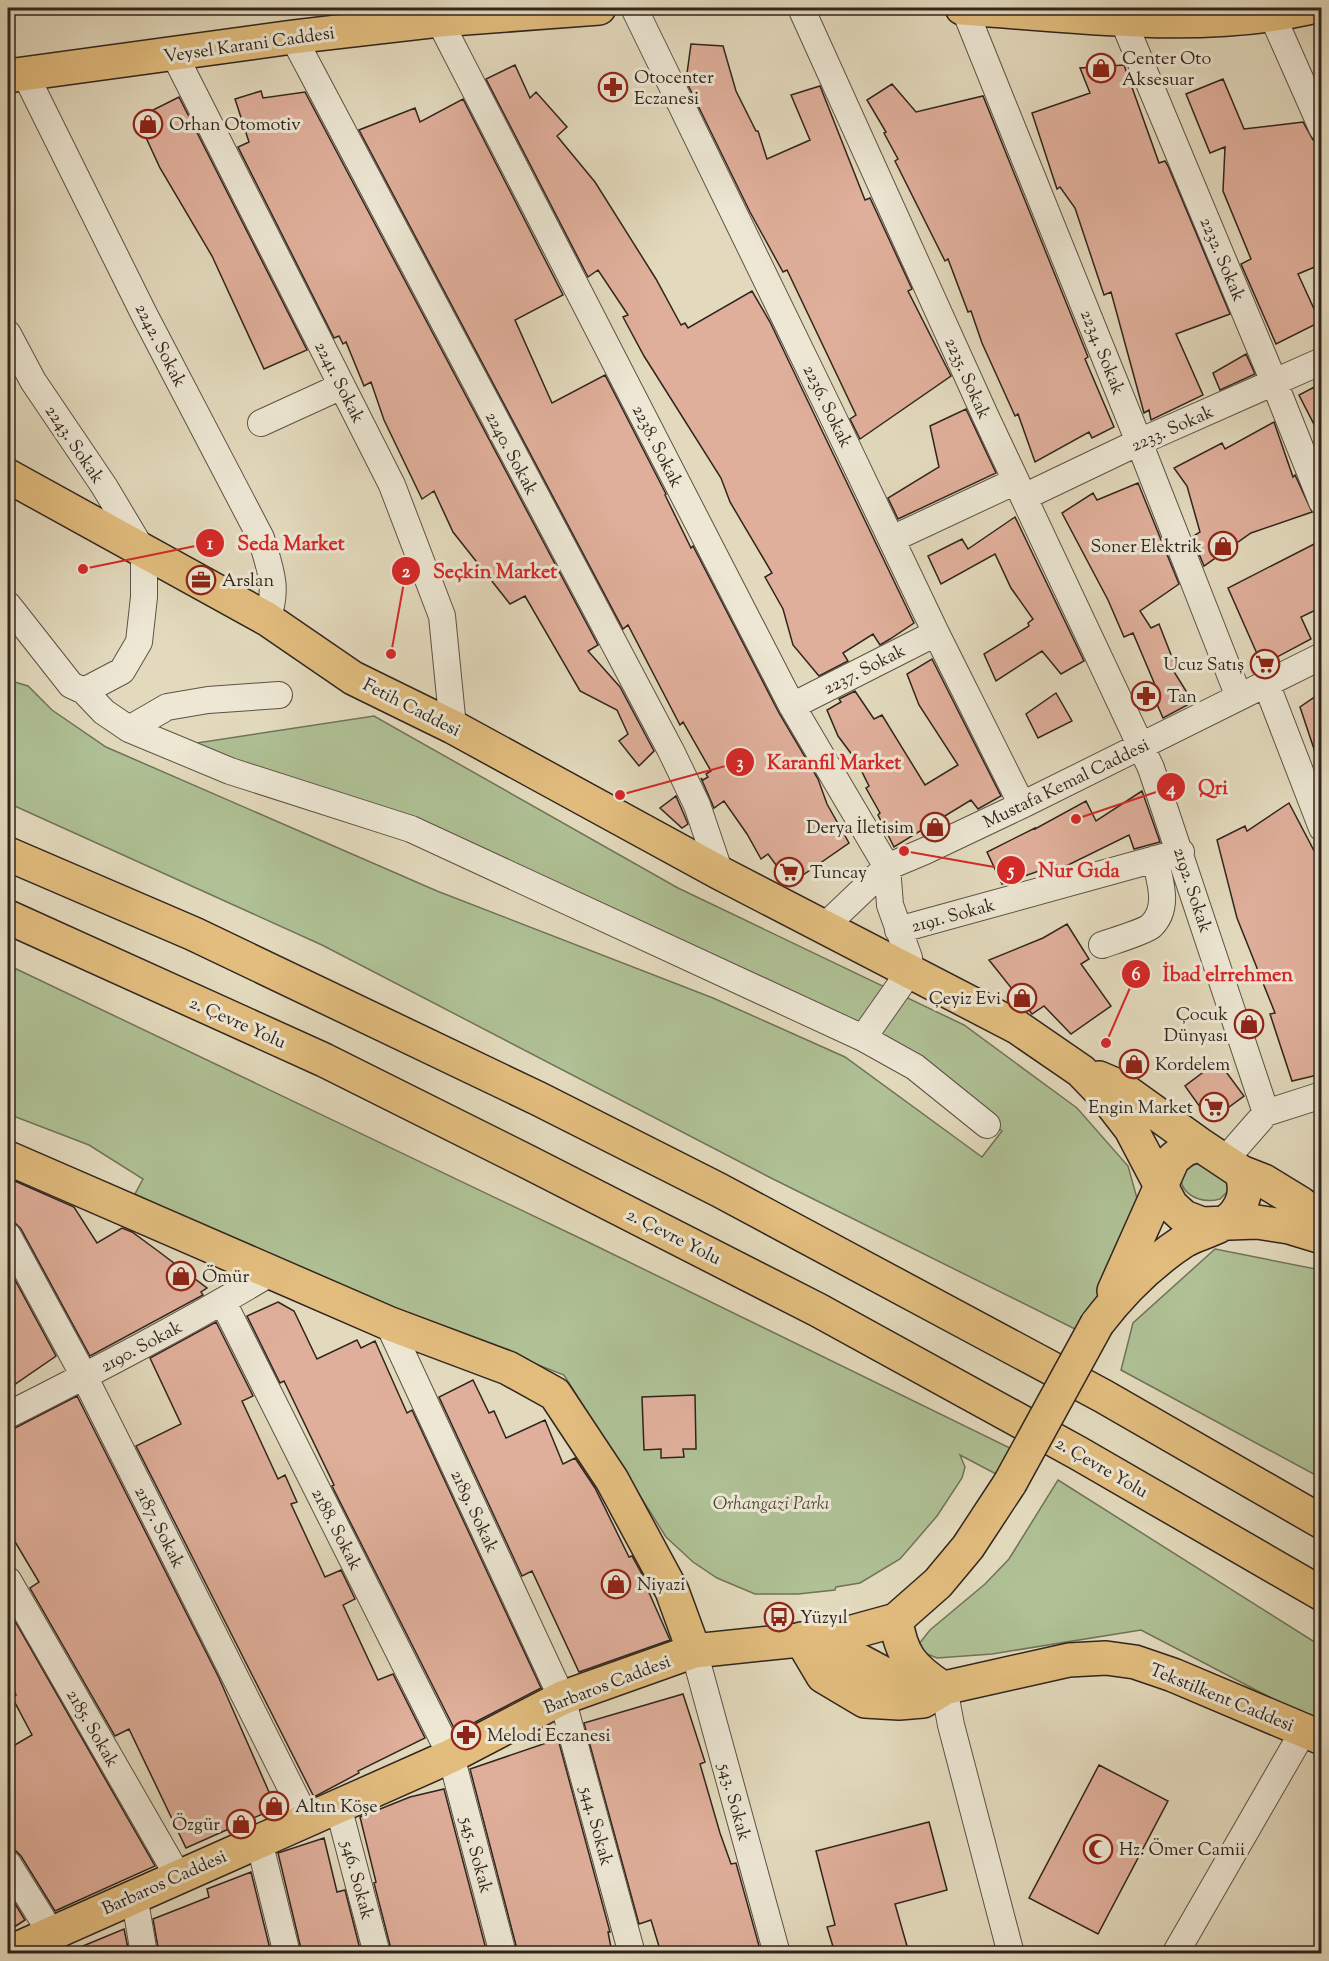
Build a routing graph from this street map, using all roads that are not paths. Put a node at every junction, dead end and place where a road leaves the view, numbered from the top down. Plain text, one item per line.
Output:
1 (585, 8) edge
2 (633, 8) edge
3 (801, 8) edge
4 (963, 8) edge
5 (1308, 8) edge
6 (1219, 13) edge
7 (1272, 15) junction
8 (1122, 18) junction
9 (439, 20) junction
10 (293, 37) junction
11 (174, 54) junction
12 (16, 75) edge
13 (1322, 129) edge
14 (8, 334) edge
15 (1322, 362) edge
16 (1274, 382) junction
17 (342, 386) junction
18 (261, 423) dead end
19 (1139, 442) junction
20 (10, 474) edge
21 (1020, 489) junction
22 (1322, 502) edge
23 (892, 539) junction
24 (144, 553) junction
25 (9, 610) edge
26 (267, 620) junction
27 (936, 633) junction
28 (1322, 656) edge
29 (1266, 683) junction
30 (84, 691) junction
31 (279, 695) dead end
32 (1239, 697) junction
33 (792, 706) junction
34 (453, 727) junction
35 (129, 729) junction
36 (1141, 745) junction
37 (1022, 805) junction
38 (1322, 828) edge
39 (1181, 852) junction
40 (8, 854) edge
41 (1155, 859) junction
42 (887, 867) junction
43 (720, 873) junction
44 (8, 917) edge
45 (824, 927) junction
46 (898, 930) junction
47 (1102, 945) dead end
48 (910, 970) junction
49 (863, 1038) junction
50 (1081, 1071) junction
51 (1322, 1095) edge
52 (1266, 1113) junction
53 (987, 1125) dead end
54 (8, 1158) edge
55 (1221, 1159) junction
56 (1161, 1182) junction
57 (1322, 1221) edge
58 (1224, 1223) junction
59 (8, 1236) edge
60 (1322, 1237) edge
61 (272, 1272) junction
62 (223, 1302) junction
63 (388, 1323) junction
64 (1097, 1324) junction
65 (84, 1376) junction
66 (8, 1415) edge
67 (1322, 1522) edge
68 (8, 1580) edge
69 (1322, 1594) edge
70 (896, 1620) junction
71 (801, 1639) junction
72 (694, 1651) junction
73 (944, 1688) junction
74 (562, 1698) junction
75 (1313, 1734) edge
76 (451, 1756) junction
77 (338, 1806) junction
78 (307, 1820) junction
79 (259, 1841) junction
80 (8, 1864) edge
81 (178, 1876) junction
82 (134, 1895) junction
83 (51, 1932) junction
84 (8, 1953) edge
85 (144, 1953) edge
86 (287, 1953) edge
87 (377, 1953) edge
88 (503, 1953) edge
89 (632, 1953) edge
90 (777, 1953) edge
91 (1011, 1953) edge
92 (1175, 1953) edge

1 - 9 main road, Veysel Karani Caddesi
2 - 23 street, 2236. Sokak
3 - 21 street, 2235. Sokak
4 - 8 main road
4 - 19 street, 2234. Sokak
5 - 7 main road
6 - 7 main road
6 - 8 main road
7 - 13 street
8 - 16 street, 2232. Sokak
9 - 10 main road, Veysel Karani Caddesi
9 - 33 street, 2238. Sokak
10 - 11 main road, Veysel Karani Caddesi
10 - 43 street, 2240. Sokak
11 - 12 main road, Veysel Karani Caddesi
11 - 17 street, 2241. Sokak
12 - 26 street, 2242. Sokak
14 - 24 street, 2243. Sokak
15 - 16 street, 2233. Sokak
16 - 19 street, 2233. Sokak
16 - 22 street, 2232. Sokak
17 - 18 street
17 - 34 street, 2241. Sokak
19 - 21 street, 2233. Sokak
19 - 32 street, 2234. Sokak
20 - 24 main road, Fetih Caddesi
21 - 23 street, 2233. Sokak
21 - 36 street, 2235. Sokak
23 - 27 street, 2236. Sokak
24 - 26 main road, Fetih Caddesi
24 - 30 street
25 - 30 street
26 - 34 main road, Fetih Caddesi
27 - 33 street, 2237. Sokak
27 - 37 street, 2236. Sokak
28 - 29 street, Mustafa Kemal Caddesi
29 - 32 street, Mustafa Kemal Caddesi
29 - 38 street
30 - 35 street
31 - 35 street
32 - 36 street, Mustafa Kemal Caddesi
33 - 42 street, 2238. Sokak
34 - 43 main road, Fetih Caddesi
35 - 49 street
36 - 37 street, Mustafa Kemal Caddesi
36 - 39 street, 2192. Sokak
37 - 42 street, Mustafa Kemal Caddesi
39 - 41 street, 2191. Sokak
39 - 52 street, 2192. Sokak
40 - 67 main road
41 - 46 street, 2191. Sokak
41 - 47 street
42 - 45 street, Mustafa Kemal Caddesi
42 - 46 street
43 - 45 main road, Fetih Caddesi
44 - 69 main road, 2. Çevre Yolu
45 - 48 main road, Fetih Caddesi
46 - 48 street
48 - 49 street
48 - 50 main road, Fetih Caddesi
49 - 53 street
50 - 55 main road
50 - 56 main road
51 - 52 street
52 - 55 street
54 - 61 main road
55 - 56 main road
55 - 57 main road
55 - 58 main road
56 - 58 main road
56 - 64 main road
58 - 60 main road
58 - 64 main road
59 - 65 street, 2187. Sokak
61 - 62 street, 2190. Sokak
61 - 63 main road
62 - 65 street, 2190. Sokak
62 - 76 street, 2188. Sokak
63 - 72 main road
63 - 74 street, 2189. Sokak
64 - 70 main road, Barbaros Caddesi, bridge
65 - 66 street, 2190. Sokak
65 - 78 street, 2187. Sokak
68 - 81 street, 2185. Sokak
70 - 71 main road, Barbaros Caddesi
70 - 73 main road
71 - 72 main road, Barbaros Caddesi
71 - 73 main road
72 - 74 main road, Barbaros Caddesi
72 - 90 street, 543. Sokak
73 - 75 main road, Tekstilkent Caddesi
73 - 91 street
74 - 76 main road, Barbaros Caddesi
74 - 89 street, 544. Sokak
75 - 92 street
76 - 77 main road, Barbaros Caddesi
76 - 88 street, 545. Sokak
77 - 78 main road, Barbaros Caddesi
77 - 87 street, 546. Sokak
78 - 79 main road, Barbaros Caddesi
79 - 81 main road, Barbaros Caddesi
79 - 86 street
80 - 83 street
81 - 82 main road, Barbaros Caddesi
82 - 83 main road, Barbaros Caddesi
82 - 85 street
83 - 84 main road, Barbaros Caddesi

